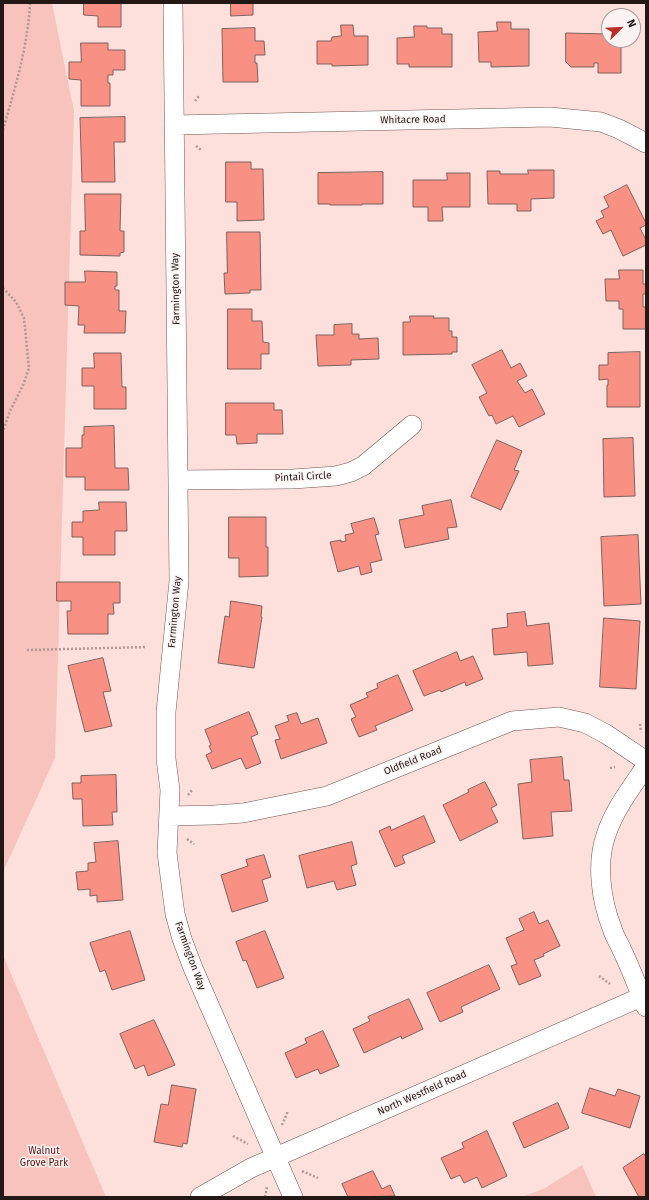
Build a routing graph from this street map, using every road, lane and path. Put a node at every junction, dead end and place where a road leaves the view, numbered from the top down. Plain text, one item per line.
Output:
1 (30, 3) edge
2 (173, 3) edge
3 (199, 96) dead end
4 (195, 101) dead end
5 (174, 124) junction
6 (3, 130) edge
7 (646, 143) edge
8 (196, 146) dead end
9 (200, 150) dead end
10 (3, 288) edge
11 (412, 425) dead end
12 (3, 431) edge
13 (178, 480) junction
14 (147, 648) dead end
15 (27, 650) dead end
16 (640, 724) dead end
17 (641, 732) dead end
18 (646, 761) edge
19 (646, 766) edge
20 (615, 767) dead end
21 (610, 768) dead end
22 (169, 816) junction
23 (187, 839) dead end
24 (194, 844) dead end
25 (599, 976) dead end
26 (610, 984) dead end
27 (645, 999) edge
28 (288, 1111) dead end
29 (282, 1126) dead end
30 (233, 1136) dead end
31 (248, 1144) dead end
32 (275, 1157) junction
33 (302, 1171) dead end
34 (318, 1178) dead end
35 (267, 1187) dead end
36 (200, 1197) edge
37 (264, 1197) edge
38 (293, 1197) edge

1 - 6 path
2 - 5 street, Farmington Way
3 - 4 path
5 - 7 street, Whitacre Road
5 - 13 street, Farmington Way
8 - 9 path
10 - 12 path
11 - 13 street, Pintail Circle
13 - 22 street, Farmington Way
14 - 15 path
16 - 17 path
18 - 22 street, Oldfield Road
19 - 27 street
20 - 21 path
22 - 32 street, Farmington Way
23 - 24 path
25 - 26 path
27 - 32 street, North Westfield Road
28 - 29 path
30 - 31 path
32 - 36 street, North Westfield Road
32 - 38 street, Farmington Way
33 - 34 path
35 - 37 path

